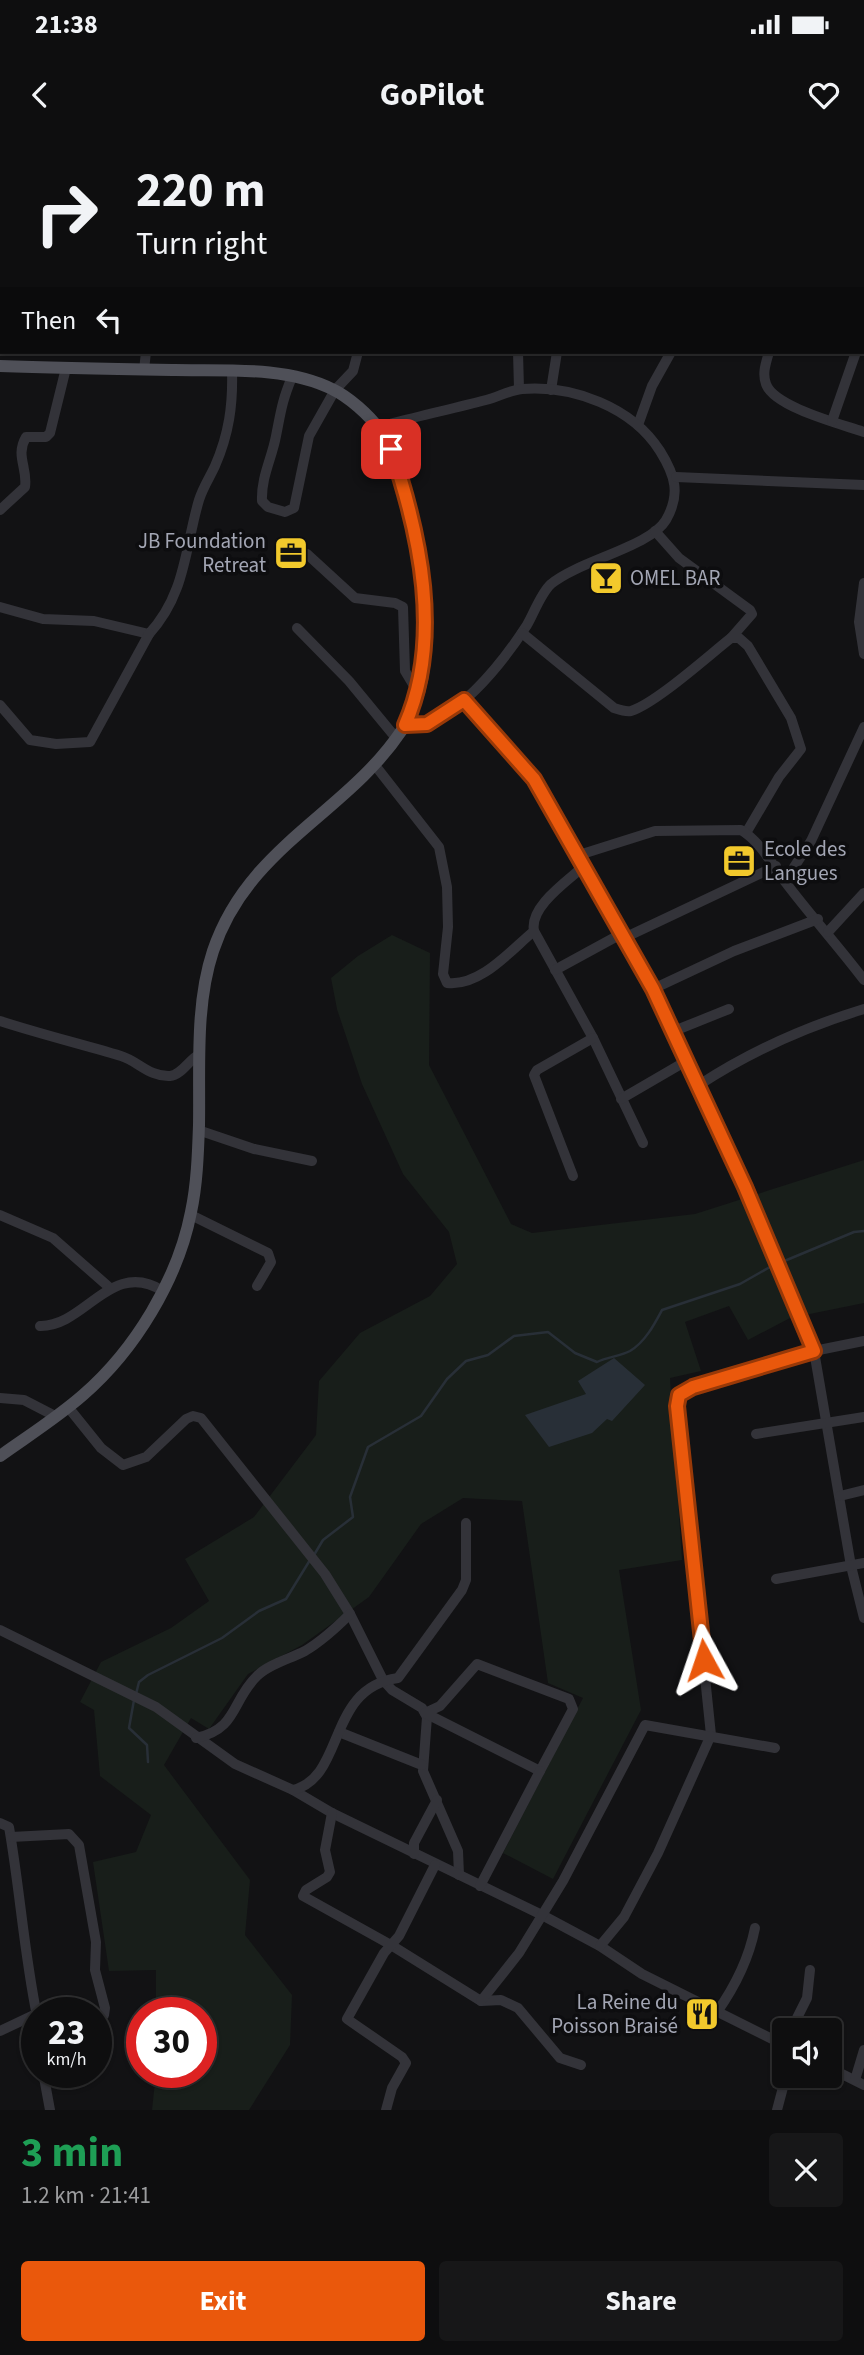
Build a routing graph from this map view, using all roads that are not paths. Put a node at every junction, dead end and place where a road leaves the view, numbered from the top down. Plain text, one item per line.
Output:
1 (146, 354) edge
2 (358, 354) edge
3 (518, 354) edge
4 (557, 354) edge
5 (670, 354) edge
6 (768, 354) edge
7 (855, 354) edge
8 (0, 366) edge
9 (66, 368) junction
10 (144, 370) junction
11 (232, 371) junction
12 (292, 377) junction
13 (519, 389) junction
14 (335, 390) junction
15 (551, 390) junction
16 (832, 421) junction
17 (638, 425) junction
18 (380, 430) junction
19 (864, 432) edge
20 (676, 477) junction
21 (864, 485) edge
22 (0, 510) edge
23 (655, 531) junction
24 (307, 554) dead end
25 (864, 583) edge
26 (0, 607) edge
27 (861, 622) edge
28 (297, 628) dead end
29 (522, 633) junction
30 (149, 634) junction
31 (731, 638) junction
32 (864, 654) edge
33 (417, 691) junction
34 (464, 700) junction
35 (0, 705) edge
36 (405, 725) junction
37 (864, 727) edge
38 (396, 738) junction
39 (374, 764) junction
40 (746, 833) junction
41 (579, 855) junction
42 (585, 865) junction
43 (776, 866) junction
44 (785, 881) junction
45 (864, 893) edge
46 (818, 919) junction
47 (534, 931) junction
48 (828, 932) junction
49 (622, 936) junction
50 (555, 970) junction
51 (863, 977) edge
52 (653, 989) junction
53 (729, 1009) dead end
54 (864, 1009) edge
55 (0, 1021) edge
56 (674, 1031) junction
57 (593, 1038) junction
58 (200, 1054) junction
59 (688, 1060) junction
60 (699, 1085) junction
61 (621, 1099) junction
62 (198, 1130) junction
63 (643, 1143) dead end
64 (312, 1161) dead end
65 (573, 1176) dead end
66 (191, 1214) junction
67 (0, 1215) edge
68 (257, 1286) dead end
69 (110, 1289) junction
70 (163, 1291) junction
71 (40, 1326) dead end
72 (864, 1341) edge
73 (814, 1351) junction
74 (0, 1398) edge
75 (68, 1406) junction
76 (55, 1416) junction
77 (864, 1417) edge
78 (828, 1425) junction
79 (756, 1434) dead end
80 (0, 1456) edge
81 (864, 1490) edge
82 (840, 1496) junction
83 (466, 1523) dead end
84 (864, 1563) edge
85 (851, 1566) junction
86 (776, 1579) dead end
87 (350, 1614) junction
88 (864, 1618) edge
89 (0, 1630) edge
90 (383, 1680) junction
91 (425, 1713) junction
92 (339, 1732) junction
93 (711, 1735) junction
94 (195, 1738) junction
95 (775, 1748) dead end
96 (422, 1765) junction
97 (540, 1772) junction
98 (293, 1790) junction
99 (437, 1800) junction
100 (332, 1813) junction
101 (0, 1823) edge
102 (11, 1838) junction
103 (414, 1854) junction
104 (435, 1865) junction
105 (459, 1875) junction
106 (480, 1886) junction
107 (542, 1915) junction
108 (755, 1928) dead end
109 (391, 1945) junction
110 (600, 1946) junction
111 (810, 1970) dead end
112 (33, 1997) edge
113 (102, 1997) edge
114 (481, 2001) junction
115 (717, 2012) junction
116 (797, 2018) edge
117 (21, 2022) edge
118 (0, 2031) edge
119 (772, 2039) edge
120 (864, 2050) edge
121 (581, 2065) dead end
122 (842, 2074) edge
123 (859, 2082) edge
124 (46, 2088) edge
125 (783, 2088) edge
126 (50, 2110) edge
127 (386, 2110) edge
128 (777, 2110) edge

1 - 10 street
2 - 14 street
3 - 13 street
4 - 15 street
5 - 17 street
6 - 16 street
7 - 16 street
8 - 9 main road
9 - 10 main road
9 - 22 street
10 - 11 main road
11 - 12 main road
11 - 30 street
12 - 14 main road
12 - 14 street
13 - 15 street
13 - 18 street
14 - 18 main road
15 - 17 street
16 - 19 street
17 - 20 street
18 - 33 main road
20 - 21 street
20 - 23 street
23 - 29 street
23 - 31 street
24 - 33 street
25 - 27 street
26 - 30 street
27 - 32 street
28 - 38 street
29 - 31 street
29 - 34 street
30 - 35 street
31 - 40 street
33 - 36 main road
34 - 36 street
34 - 41 street
36 - 38 main road
37 - 44 street
38 - 39 main road
39 - 47 street
39 - 58 main road
40 - 41 street
40 - 43 street
41 - 42 street
42 - 47 street
42 - 49 street
43 - 44 street
43 - 49 street
44 - 46 street
45 - 48 street
46 - 48 street
46 - 52 street
47 - 50 street
48 - 51 street
49 - 50 street
49 - 52 street
50 - 57 street
52 - 56 street
53 - 56 street
54 - 60 street
55 - 58 street
56 - 59 street
57 - 61 street
57 - 65 street
58 - 62 main road
59 - 60 street
59 - 61 street
60 - 73 street
61 - 63 street
62 - 64 street
62 - 66 main road
66 - 68 street
66 - 70 main road
67 - 69 street
69 - 70 street
69 - 71 street
70 - 75 main road
72 - 73 street
73 - 78 street
73 - 93 street
74 - 76 street
75 - 76 main road
75 - 87 street
76 - 80 main road
77 - 78 street
78 - 79 street
78 - 82 street
81 - 82 street
82 - 85 street
83 - 90 street
84 - 85 street
85 - 86 street
85 - 88 street
87 - 90 street
87 - 94 street
89 - 94 street
90 - 91 street
90 - 92 street
91 - 96 street
91 - 97 street
91 - 97 street
92 - 96 street
92 - 98 street
93 - 95 street
93 - 107 street
93 - 110 street
94 - 98 street
96 - 99 street
97 - 106 street
98 - 100 street
99 - 103 street
99 - 105 street
100 - 103 street
100 - 109 street
101 - 102 street
102 - 112 street
102 - 113 street
103 - 104 street
104 - 105 street
104 - 109 street
105 - 106 street
106 - 107 street
107 - 110 street
107 - 114 street
108 - 115 street
109 - 114 street
109 - 127 street
110 - 115 street
111 - 116 street
114 - 121 street
115 - 119 street
117 - 118 street
120 - 123 street
122 - 123 street
124 - 126 street
125 - 128 street

